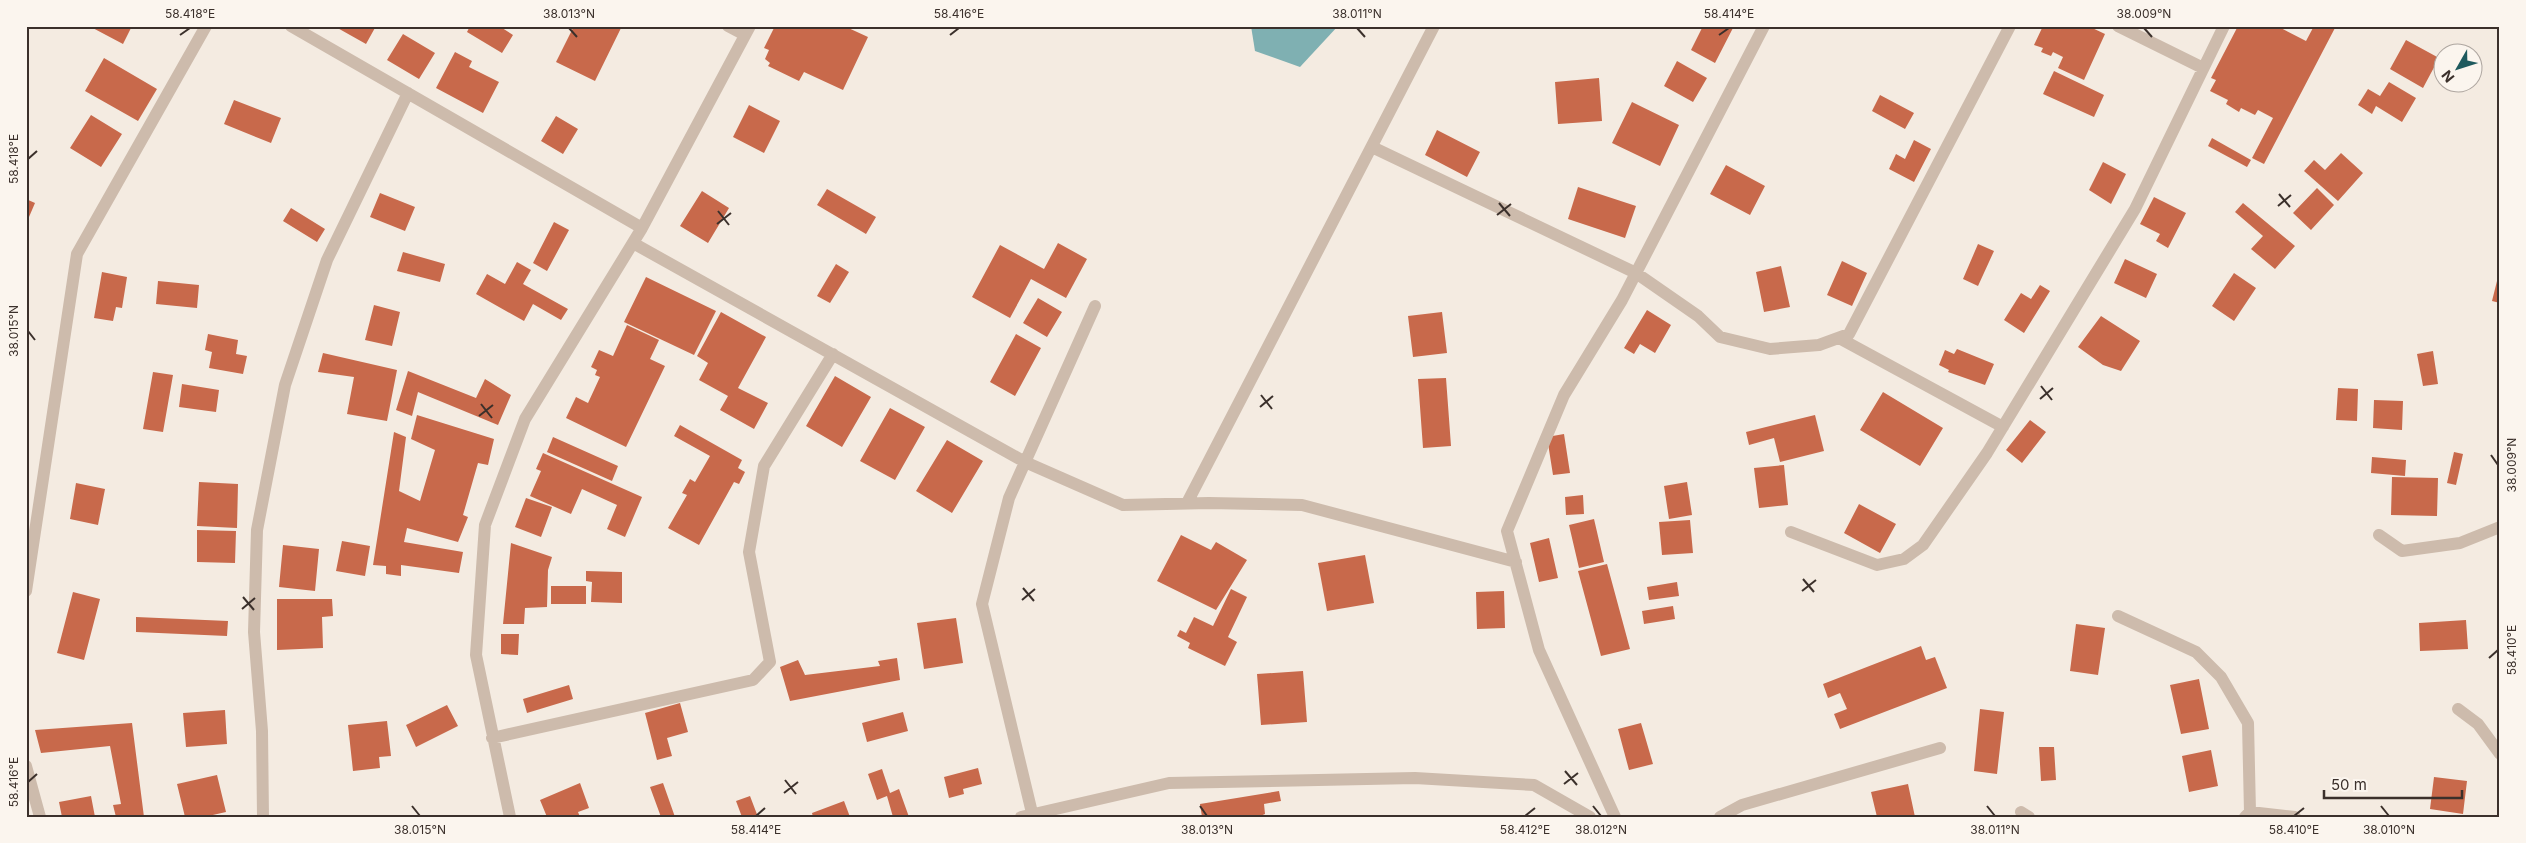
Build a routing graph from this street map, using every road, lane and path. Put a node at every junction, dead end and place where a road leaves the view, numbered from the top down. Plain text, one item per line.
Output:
1 (206, 26) edge
2 (291, 26) edge
3 (728, 26) edge
4 (1434, 26) edge
5 (1764, 26) edge
6 (2010, 26) edge
7 (2118, 26) edge
8 (2224, 26) edge
9 (748, 31) edge
10 (2203, 68) junction
11 (408, 93) junction
12 (1372, 147) junction
13 (642, 228) junction
14 (633, 243) junction
15 (1636, 273) junction
16 (1095, 306) dead end
17 (1839, 338) junction
18 (833, 354) junction
19 (2003, 427) junction
20 (1025, 462) junction
21 (1187, 503) junction
22 (2500, 527) edge
23 (1791, 532) dead end
24 (2379, 535) dead end
25 (1516, 562) junction
26 (26, 591) edge
27 (2118, 616) dead end
28 (2458, 709) dead end
29 (492, 738) junction
30 (1940, 748) dead end
31 (2500, 754) edge
32 (26, 766) edge
33 (2247, 814) edge
34 (1029, 816) edge
35 (40, 817) edge
36 (263, 817) edge
37 (510, 817) edge
38 (1590, 817) edge
39 (1615, 817) edge
40 (1720, 817) edge
41 (2295, 817) edge

1 - 26 street
2 - 11 street
3 - 9 street
4 - 12 street
5 - 15 street
6 - 17 street
7 - 10 street
8 - 10 street
9 - 13 street
10 - 19 street
11 - 13 street
11 - 36 street
12 - 15 street
12 - 21 street
13 - 14 street
14 - 18 street
14 - 29 street
15 - 17 street
15 - 25 street
16 - 20 street
17 - 19 street
18 - 20 street
18 - 29 street
19 - 23 street
20 - 21 street
20 - 34 street
21 - 25 street
22 - 24 street
25 - 39 street
27 - 33 street
28 - 31 street
29 - 37 street
30 - 40 street
32 - 35 street
33 - 41 street
34 - 38 street

